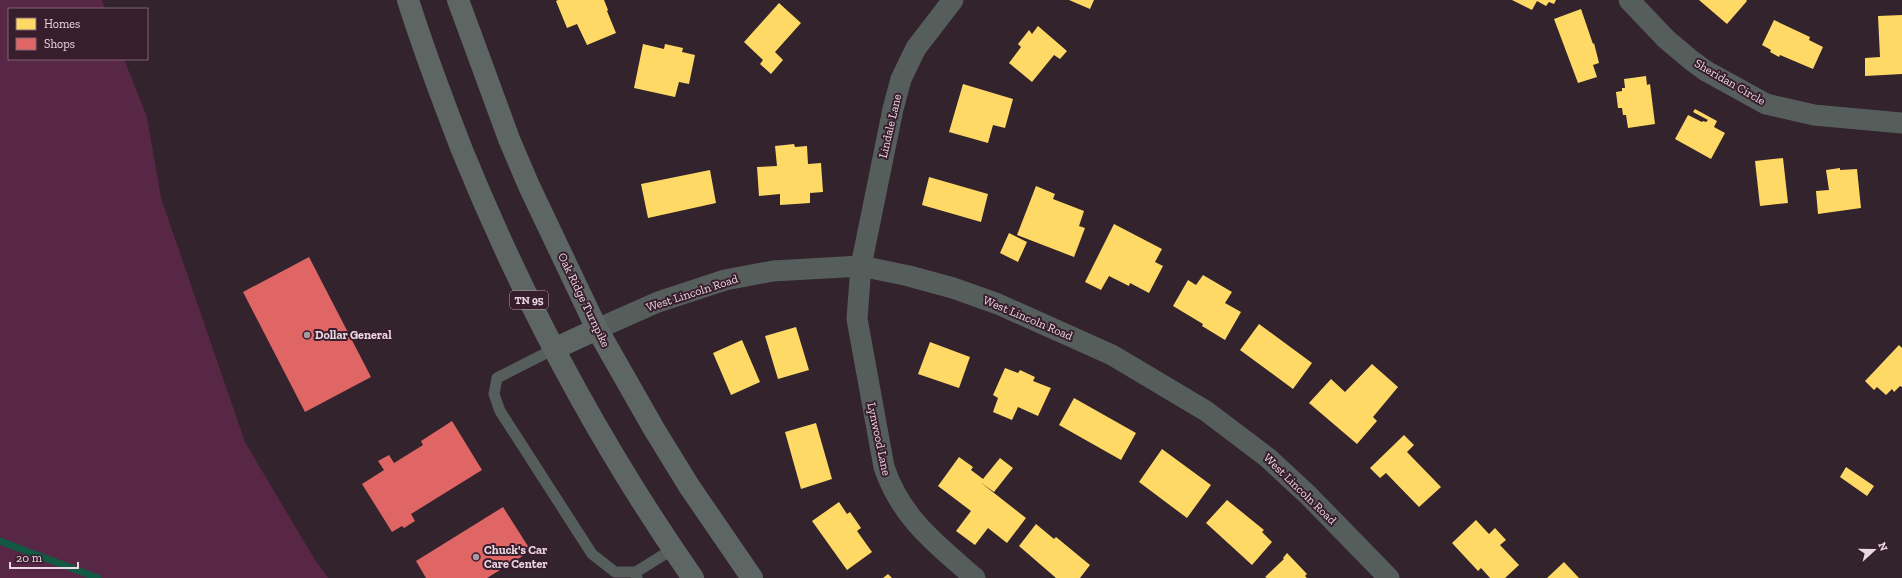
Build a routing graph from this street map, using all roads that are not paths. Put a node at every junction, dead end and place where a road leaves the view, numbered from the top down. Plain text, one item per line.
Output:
1 (408, 0) edge
2 (458, 0) edge
3 (953, 0) edge
4 (1629, 0) edge
5 (1902, 123) edge
6 (861, 266) junction
7 (597, 329) junction
8 (554, 350) junction
9 (672, 549) junction
10 (637, 575) edge
11 (693, 578) edge
12 (752, 578) edge
13 (975, 578) edge
14 (1389, 578) edge

1 - 8 highway, TN 95
2 - 7 highway, Oak Ridge Turnpike
3 - 6 street, Lindale Lane
4 - 5 street, Sheridan Circle
6 - 7 street, West Lincoln Road
6 - 13 street, Lynwood Lane
6 - 14 street, West Lincoln Road
7 - 8 highway
7 - 12 highway, Oak Ridge Turnpike
8 - 9 highway, TN 95
8 - 10 lane
9 - 10 lane
9 - 11 highway, TN 95

